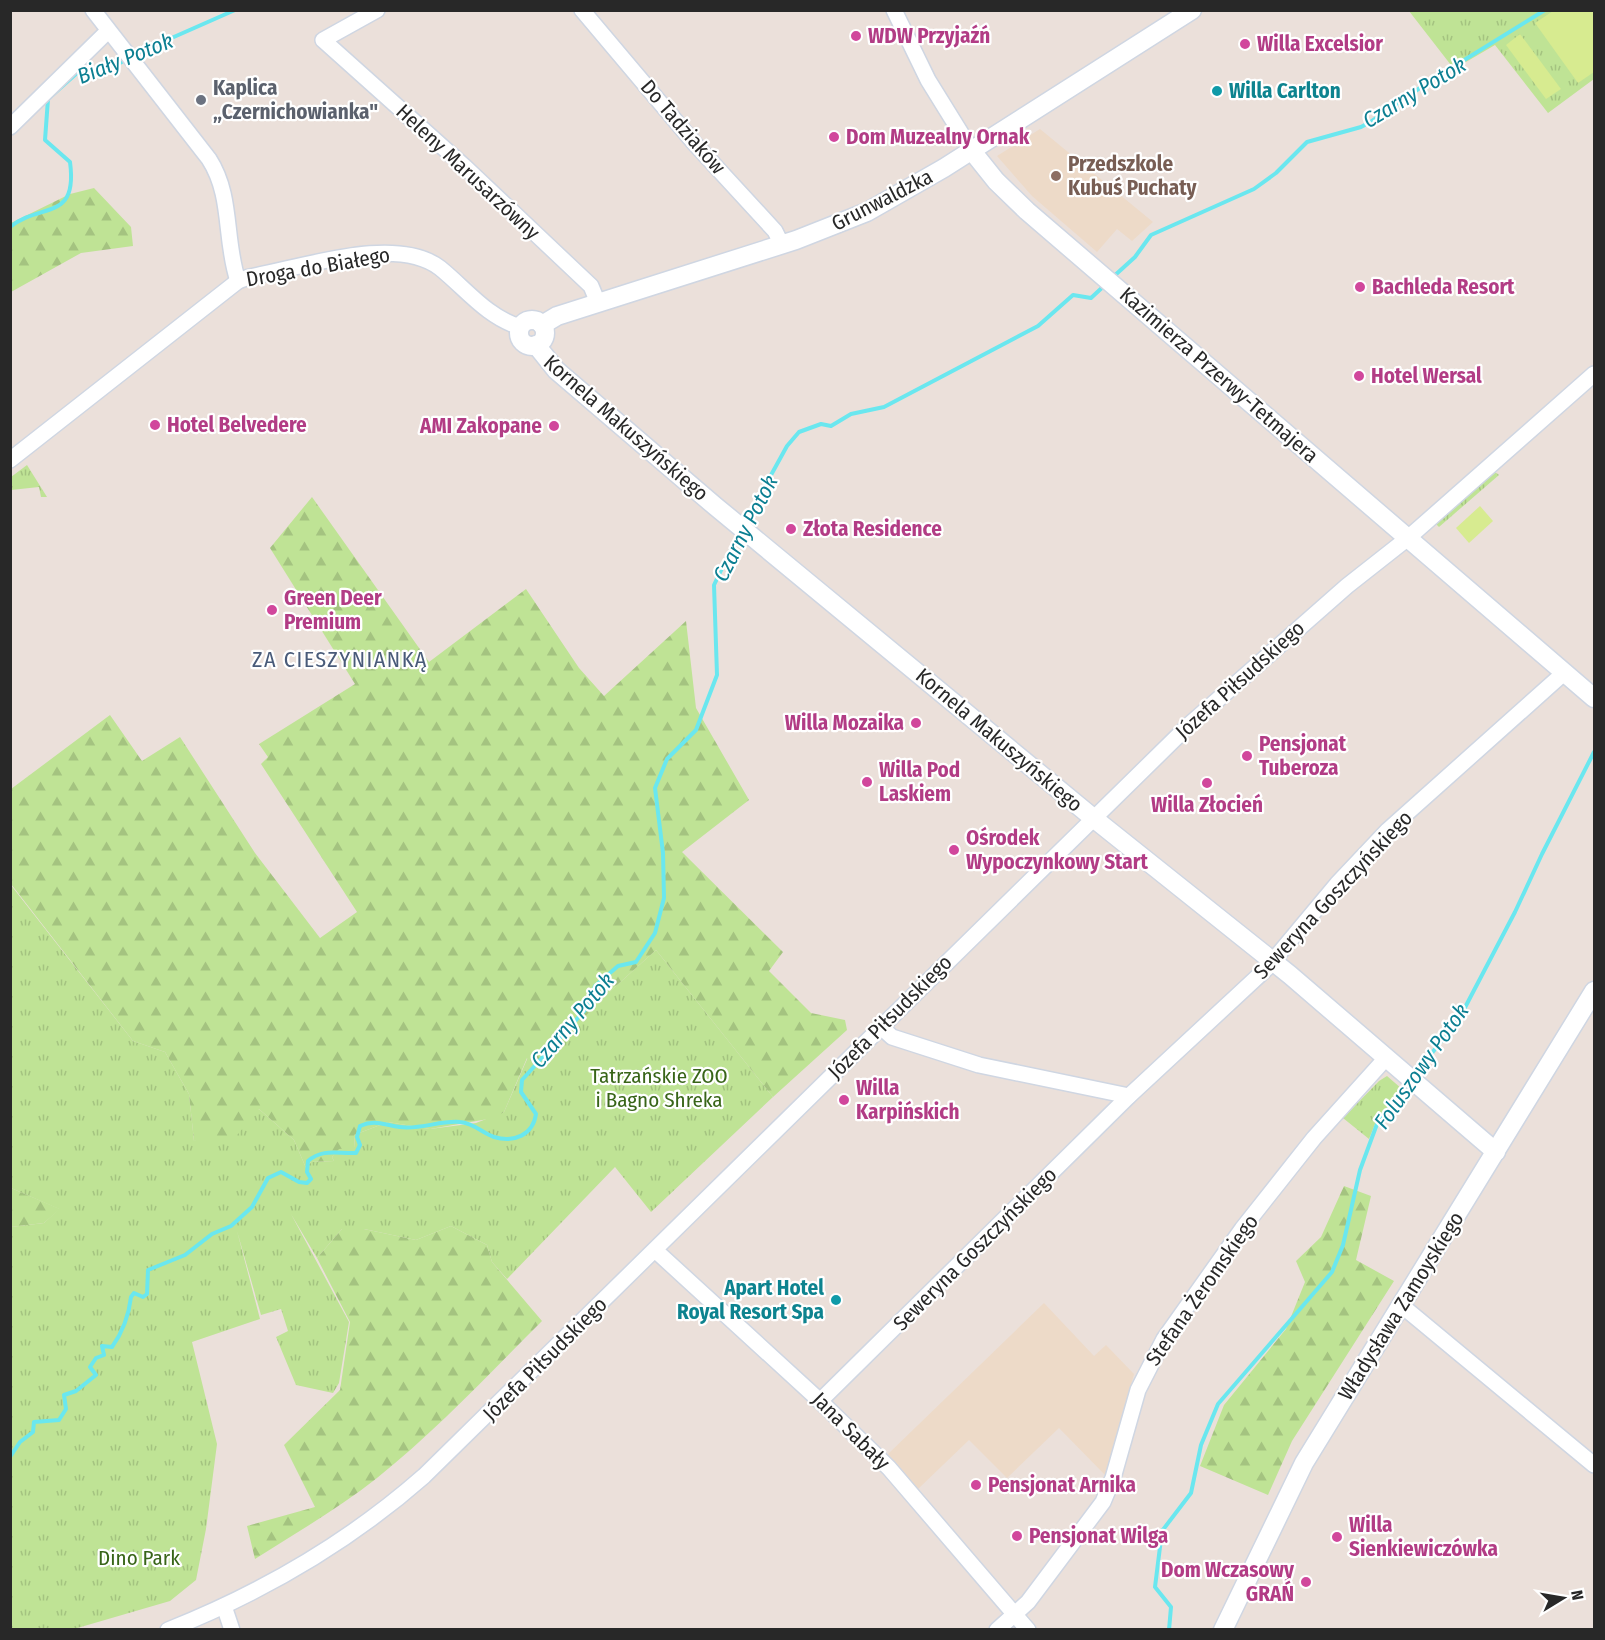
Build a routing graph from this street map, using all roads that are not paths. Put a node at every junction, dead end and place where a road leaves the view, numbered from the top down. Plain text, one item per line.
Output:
1 (377, 10) edge
2 (582, 10) edge
3 (894, 10) edge
4 (1192, 10) edge
5 (101, 18) edge
6 (10, 127) edge
7 (972, 151) junction
8 (782, 245) junction
9 (238, 281) junction
10 (598, 303) junction
11 (542, 325) junction
12 (520, 327) junction
13 (536, 345) junction
14 (1594, 374) edge
15 (10, 460) edge
16 (1408, 538) junction
17 (1565, 672) junction
18 (1594, 698) edge
19 (1092, 817) junction
20 (1273, 961) junction
21 (1594, 991) edge
22 (880, 1028) junction
23 (1386, 1058) junction
24 (1129, 1096) junction
25 (1496, 1152) junction
26 (655, 1250) junction
27 (1401, 1305) junction
28 (820, 1401) junction
29 (1594, 1465) edge
30 (224, 1606) junction
31 (1015, 1614) junction
32 (168, 1629) edge
33 (232, 1629) edge
34 (997, 1629) edge
35 (1028, 1629) edge
36 (1223, 1629) edge

1 - 10 street, Heleny Marusarzówny
2 - 8 street, Do Tadziaków
3 - 7 street, Kazimierza Przerwy-Tetmajera
4 - 7 street, Grunwaldzka
5 - 6 street
5 - 9 street
7 - 8 street, Grunwaldzka
7 - 16 street, Kazimierza Przerwy-Tetmajera
8 - 10 street, Grunwaldzka
9 - 12 street, Droga do Białego
9 - 15 street, Droga do Białego
10 - 11 street, Grunwaldzka
11 - 12 street
11 - 13 street
12 - 13 street
13 - 19 street, Kornela Makuszyńskiego
14 - 16 street, Józefa Piłsudskiego
16 - 17 street, Kazimierza Przerwy-Tetmajera
16 - 19 street, Józefa Piłsudskiego
17 - 18 street, Kazimierza Przerwy-Tetmajera
17 - 20 street, Seweryna Goszczyńskiego
19 - 20 street, Kornela Makuszyńskiego
19 - 22 street, Józefa Piłsudskiego
20 - 23 street, Kornela Makuszyńskiego
20 - 24 street, Seweryna Goszczyńskiego
21 - 25 street, Władysława Zamoyskiego
22 - 24 street
22 - 26 street, Józefa Piłsudskiego
23 - 25 street, Kornela Makuszyńskiego
23 - 31 street, Stefana Żeromskiego
24 - 28 street, Seweryna Goszczyńskiego
25 - 27 street, Władysława Zamoyskiego
26 - 28 street, Jana Sabały
26 - 30 street, Józefa Piłsudskiego
27 - 29 street
27 - 36 street, Władysława Zamoyskiego
28 - 31 street, Jana Sabały
30 - 32 street, Józefa Piłsudskiego
30 - 33 street
31 - 34 street, Stefana Żeromskiego
31 - 35 street, Jana Sabały

